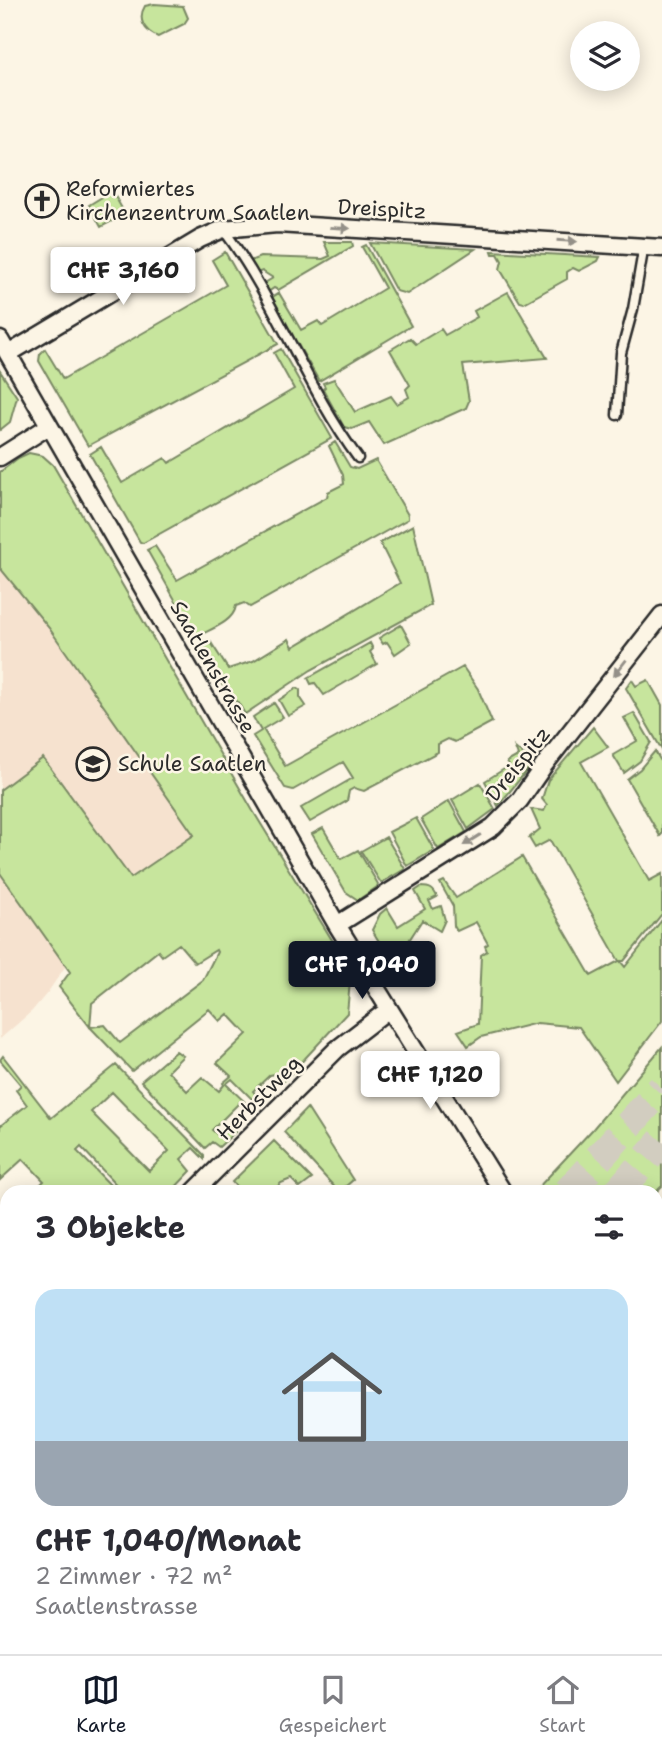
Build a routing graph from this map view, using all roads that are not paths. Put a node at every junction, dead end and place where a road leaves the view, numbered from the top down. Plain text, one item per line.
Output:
1 (223, 229) junction
2 (642, 246) junction
3 (662, 247) edge
4 (4, 347) edge
5 (617, 415) dead end
6 (49, 426) junction
7 (0, 457) edge
8 (358, 458) dead end
9 (662, 615) edge
10 (338, 925) junction
11 (388, 1009) junction
12 (201, 1185) edge
13 (499, 1185) edge

1 -> 2 street, Dreispitz
1 - 4 street, Dreispitz
1 - 8 lane
2 - 3 street, Dreispitz
2 - 5 lane
4 - 6 street, Saatlenstrasse
6 - 7 street
6 - 10 street, Saatlenstrasse
9 -> 10 street, Dreispitz
10 - 11 street, Saatlenstrasse
11 - 12 street, Herbstweg
11 - 13 street, Saatlenstrasse

